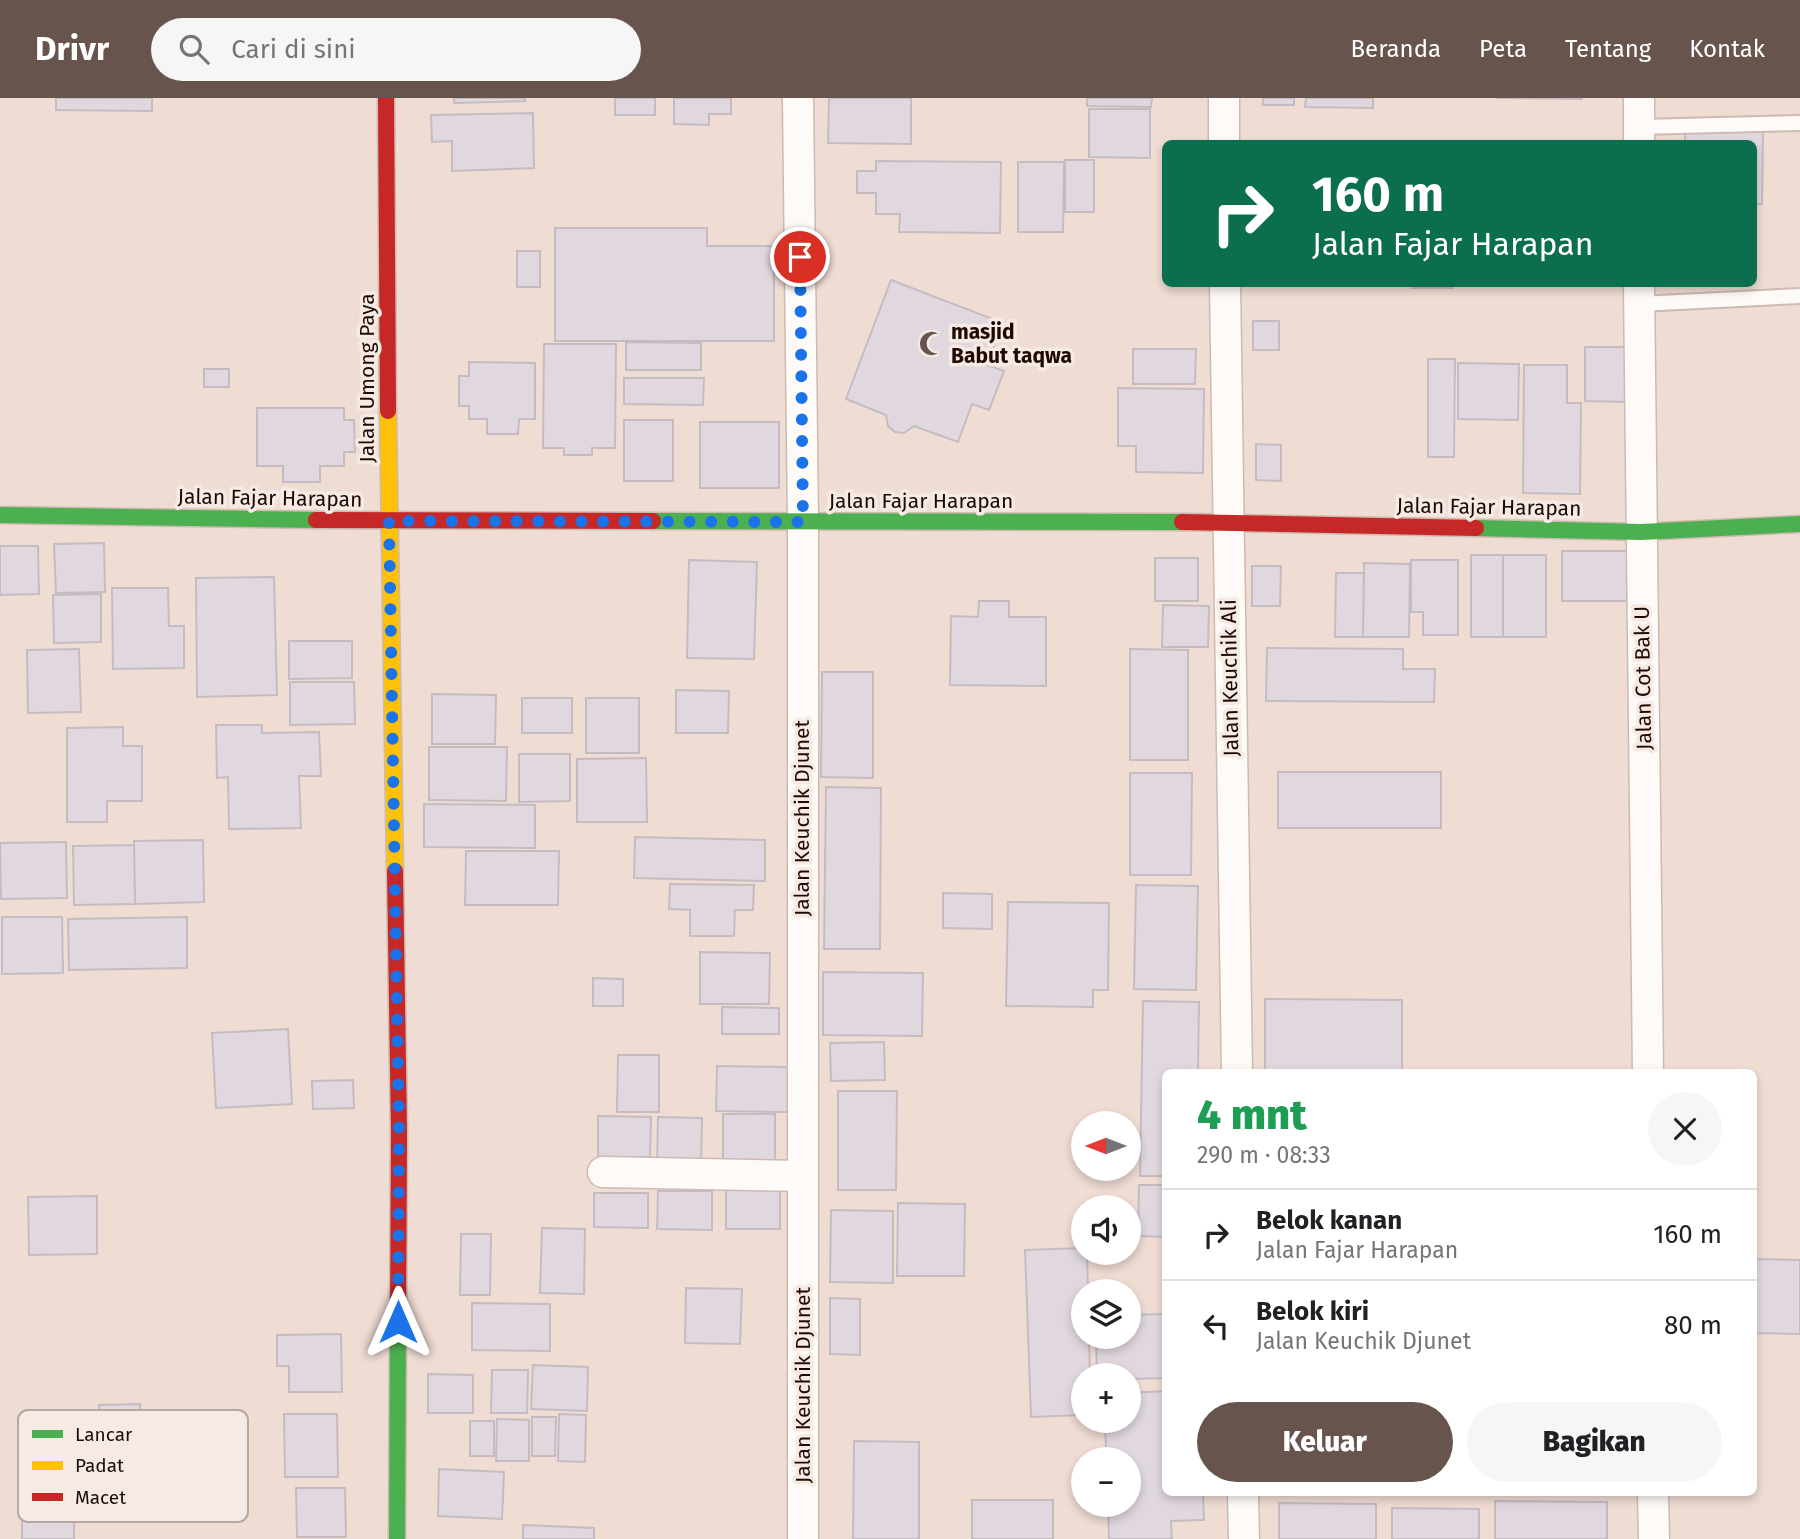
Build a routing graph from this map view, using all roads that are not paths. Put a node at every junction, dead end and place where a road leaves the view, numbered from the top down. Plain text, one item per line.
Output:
1 (386, 98) edge
2 (798, 98) edge
3 (1224, 98) edge
4 (1800, 122) edge
5 (1639, 123) edge
6 (1224, 140) edge
7 (1225, 287) edge
8 (1639, 293) edge
9 (1800, 296) edge
10 (0, 515) edge
11 (389, 521) junction
12 (803, 522) junction
13 (1228, 522) junction
14 (1800, 524) edge
15 (1641, 532) junction
16 (1237, 1069) edge
17 (1648, 1069) edge
18 (603, 1172) dead end
19 (802, 1176) junction
20 (1244, 1496) edge
21 (1653, 1496) edge
22 (397, 1539) edge
23 (803, 1539) edge
24 (1244, 1539) edge
25 (1654, 1539) edge

1 - 11 street, Jalan Umong Paya
2 - 12 street, Jalan Keuchik Djunet
3 - 6 street
4 - 5 lane
7 - 13 street, Jalan Keuchik Ali
8 - 9 lane
8 - 15 street, Jalan Cot Bak U
10 - 11 street, Jalan Fajar Harapan
11 - 12 street, Jalan Fajar Harapan
11 - 22 street, Jalan Umong Paya
12 - 13 street, Jalan Fajar Harapan
12 - 19 street, Jalan Keuchik Djunet
13 - 15 street, Jalan Fajar Harapan
13 - 16 street, Jalan Keuchik Ali
14 - 15 street, Jalan Fajar Harapan
15 - 17 street, Jalan Cot Bak U
18 - 19 street
19 - 23 street, Jalan Keuchik Djunet
20 - 24 street
21 - 25 street

